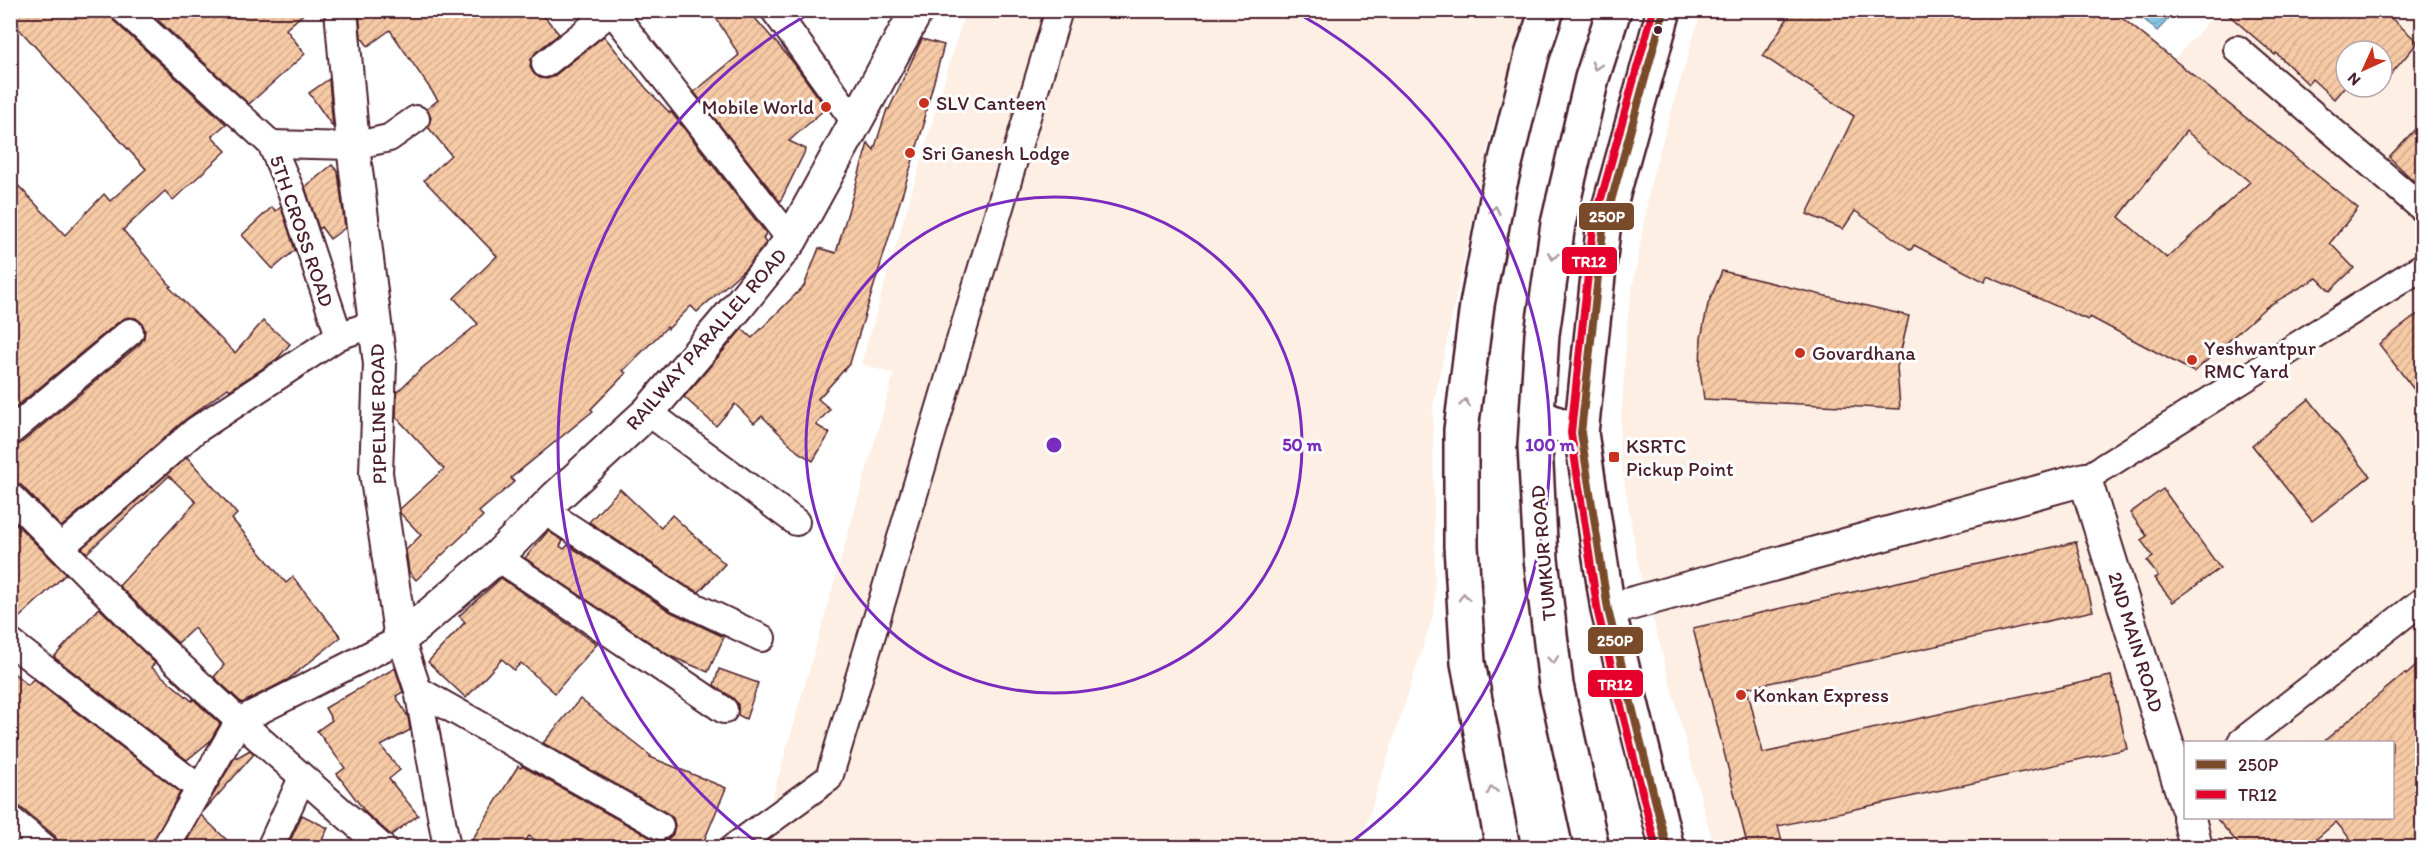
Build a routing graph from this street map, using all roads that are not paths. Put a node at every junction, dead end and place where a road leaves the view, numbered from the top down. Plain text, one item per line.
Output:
1 (124, 10) edge
2 (341, 10) edge
3 (774, 10) edge
4 (917, 10) edge
5 (1059, 10) edge
6 (1547, 10) edge
7 (1614, 10) edge
8 (1664, 10) edge
9 (611, 11) edge
10 (2237, 49) dead end
11 (545, 64) dead end
12 (416, 119) dead end
13 (855, 122) junction
14 (271, 144) junction
15 (353, 146) junction
16 (2422, 208) edge
17 (791, 240) junction
18 (2422, 267) edge
19 (376, 323) junction
20 (130, 332) dead end
21 (339, 336) junction
22 (648, 412) junction
23 (1537, 416) junction
24 (10, 432) edge
25 (1581, 433) junction
26 (2085, 478) junction
27 (10, 496) edge
28 (543, 510) junction
29 (796, 522) dead end
30 (61, 547) junction
31 (497, 558) junction
32 (2422, 601) edge
33 (1608, 610) junction
34 (762, 638) dead end
35 (401, 639) junction
36 (10, 642) edge
37 (418, 690) junction
38 (724, 710) dead end
39 (239, 721) junction
40 (2242, 741) edge
41 (302, 778) junction
42 (200, 789) junction
43 (2184, 796) edge
44 (10, 819) edge
45 (2189, 819) edge
46 (660, 826) dead end
47 (38, 845) edge
48 (734, 847) edge
49 (165, 848) edge
50 (270, 848) edge
51 (383, 848) edge
52 (447, 848) edge
53 (1503, 848) edge
54 (1592, 848) edge
55 (1667, 848) edge
56 (2196, 848) edge

1 - 14 street, 5TH CROSS ROAD
2 - 15 street, PIPELINE ROAD
3 - 13 street
4 - 13 street, RAILWAY PARALLEL ROAD
5 - 48 street
53 -> 6 main road
7 -> 23 main road, TUMKUR ROAD
8 - 25 main road
9 - 11 street
9 - 17 street
10 - 16 street
12 - 15 street
13 - 17 street, RAILWAY PARALLEL ROAD
14 - 15 street
14 - 21 street, 5TH CROSS ROAD
15 - 19 street, PIPELINE ROAD
17 - 22 street, RAILWAY PARALLEL ROAD
18 - 26 street
19 - 21 street
19 - 35 street, PIPELINE ROAD
20 - 24 street
21 - 30 street
22 - 28 street, RAILWAY PARALLEL ROAD
22 - 29 street
23 - 25 main road
23 -> 54 main road, TUMKUR ROAD
25 - 33 main road
26 - 33 street
26 - 43 street, 2ND MAIN ROAD
27 - 30 street
28 - 31 street, RAILWAY PARALLEL ROAD
28 - 34 street
30 - 39 street
31 - 35 street, RAILWAY PARALLEL ROAD
31 - 38 street
32 - 40 street
33 - 55 main road
35 - 37 street, PIPELINE ROAD
35 - 39 street
36 - 42 street
37 - 46 street
37 - 52 street, PIPELINE ROAD
39 - 41 street
39 - 42 street
41 - 50 street
41 - 51 street
42 - 49 street
44 - 47 street
45 - 56 street, 2ND MAIN ROAD

